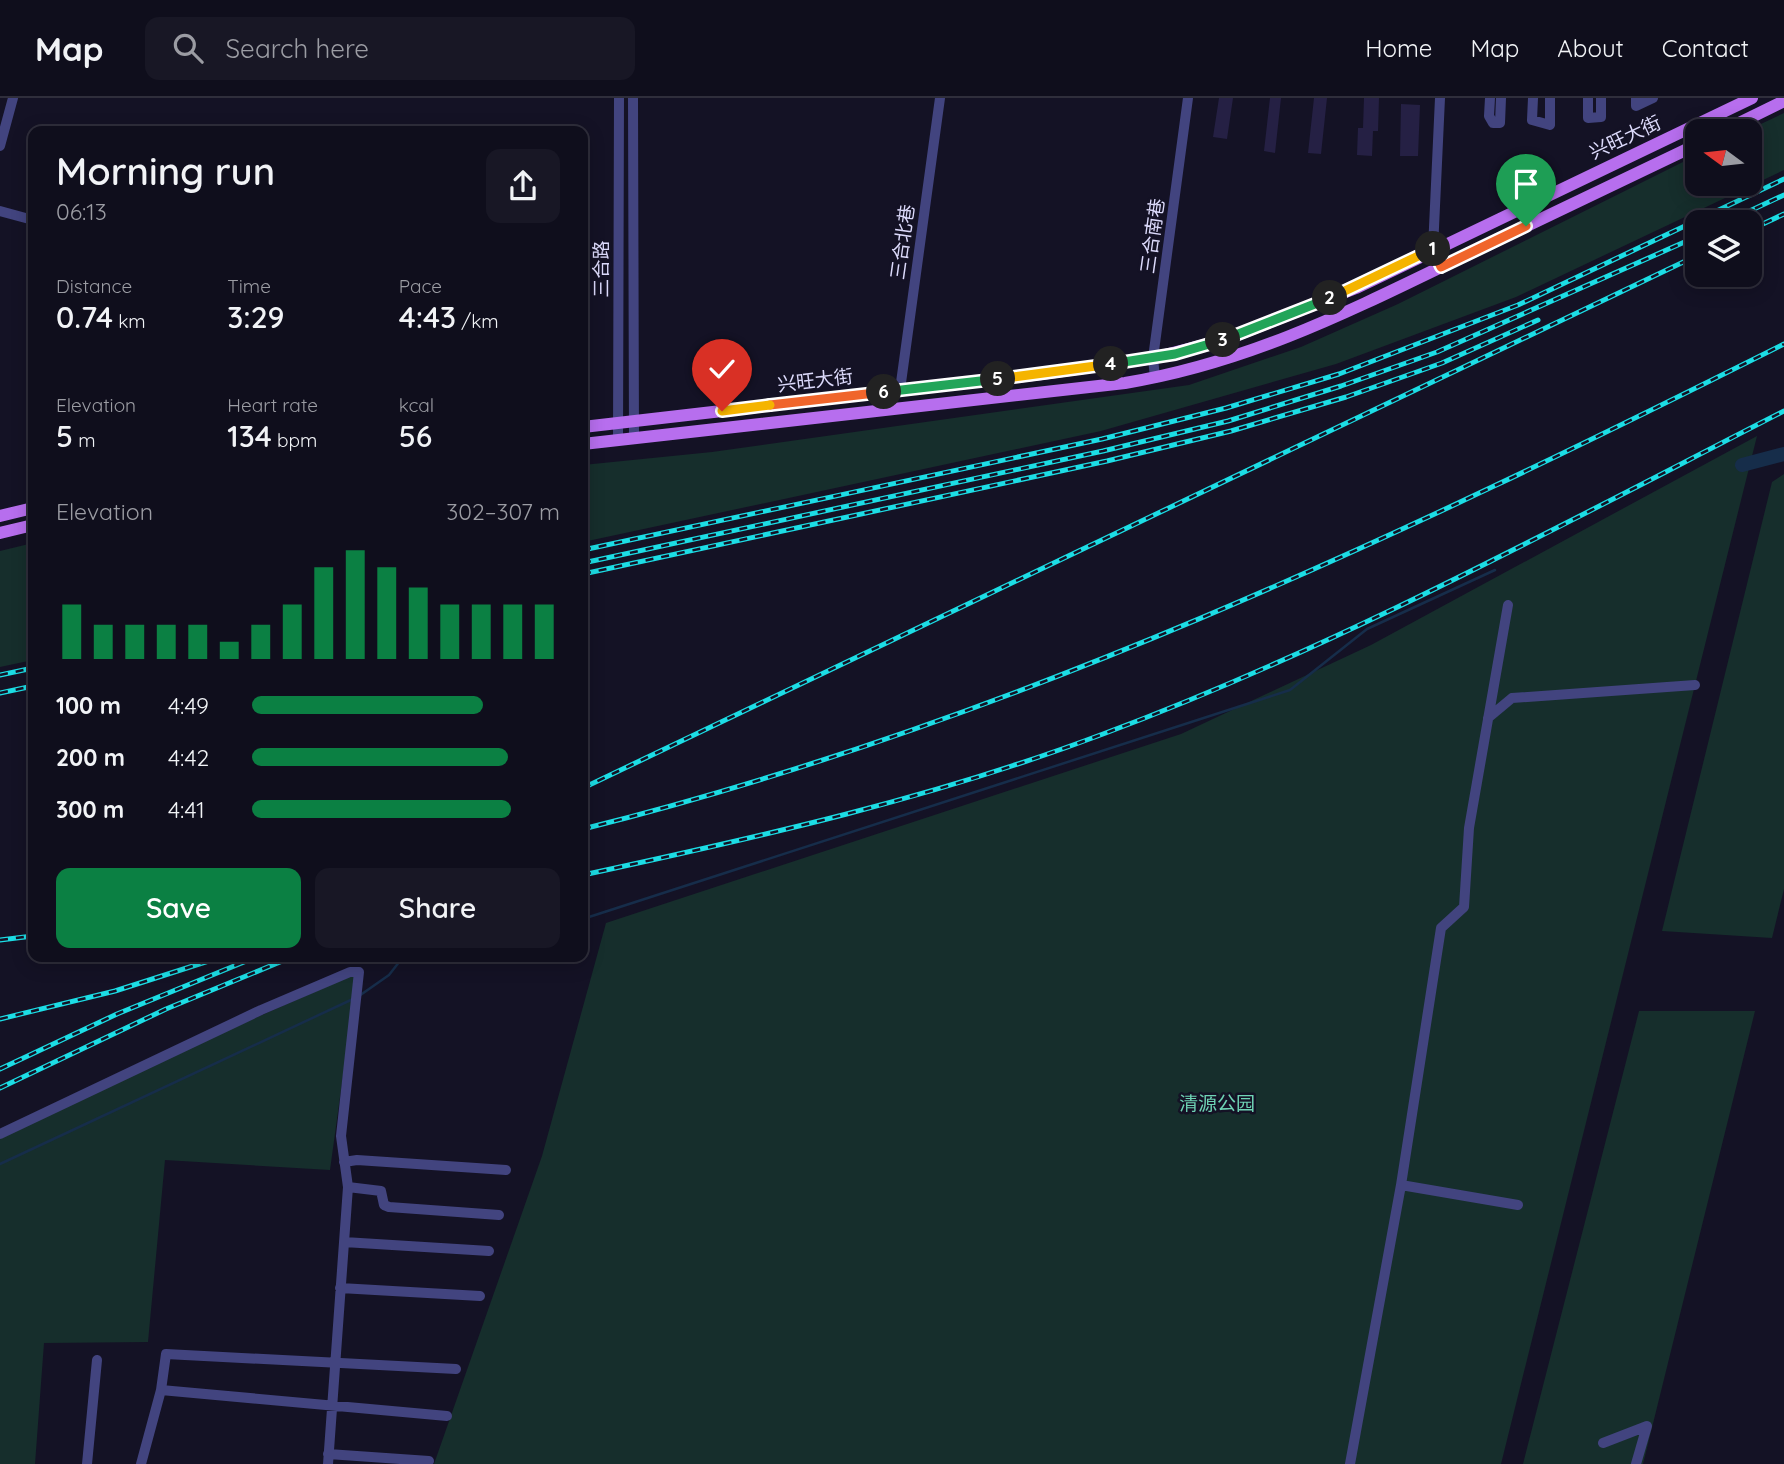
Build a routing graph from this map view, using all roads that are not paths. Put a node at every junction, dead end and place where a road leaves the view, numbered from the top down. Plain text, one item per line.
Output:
1 (13, 98) edge
2 (619, 98) edge
3 (632, 98) edge
4 (940, 98) edge
5 (1188, 98) edge
6 (1440, 98) edge
7 (1490, 98) edge
8 (1502, 98) edge
9 (1533, 98) edge
10 (1550, 98) edge
11 (1588, 98) edge
12 (1601, 98) edge
13 (1636, 98) edge
14 (1653, 98) edge
15 (1752, 98) edge
16 (1784, 101) edge
17 (1747, 119) edge
18 (0, 146) edge
19 (1685, 150) edge
20 (0, 211) edge
21 (28, 219) edge
22 (1433, 249) junction
23 (1441, 267) junction
24 (1153, 358) junction
25 (1155, 378) junction
26 (900, 390) junction
27 (633, 421) junction
28 (618, 423) junction
29 (588, 426) edge
30 (634, 438) junction
31 (618, 440) junction
32 (588, 443) edge
33 (28, 509) edge
34 (0, 516) edge
35 (28, 526) edge
36 (0, 533) edge
37 (1508, 605) dead end
38 (1695, 685) dead end
39 (1488, 718) junction
40 (0, 1134) edge
41 (344, 1162) junction
42 (506, 1170) dead end
43 (1401, 1185) junction
44 (348, 1187) junction
45 (1518, 1205) dead end
46 (499, 1215) dead end
47 (344, 1242) junction
48 (489, 1251) dead end
49 (340, 1288) junction
50 (480, 1296) dead end
51 (97, 1360) dead end
52 (336, 1361) junction
53 (456, 1369) dead end
54 (161, 1390) junction
55 (333, 1406) junction
56 (447, 1416) dead end
57 (1603, 1443) dead end
58 (328, 1459) edge
59 (429, 1461) dead end
60 (88, 1464) edge
61 (141, 1464) edge
62 (1350, 1464) edge
63 (1636, 1464) edge

1 - 18 street
2 - 28 street, 三合路
3 - 27 street, 三合路
4 - 26 street, 三合北巷
5 - 24 street, 三合南巷
6 - 22 street
7 - 8 street
9 - 10 street
11 - 12 street
13 - 14 street
15 - 22 main road, 兴旺大街
16 - 17 main road
19 - 23 main road, 兴旺大街
20 - 21 street
22 - 23 street
22 - 24 main road, 兴旺大街
23 - 25 main road, 兴旺大街
24 - 25 street, 三合南巷
24 - 26 main road, 兴旺大街
25 - 30 main road, 兴旺大街
26 - 27 main road, 兴旺大街
27 - 28 main road, 兴旺大街
27 - 30 street, 三合路
28 - 29 main road, 兴旺大街
28 - 31 street, 三合路
30 - 31 main road, 兴旺大街
31 - 32 main road, 兴旺大街
33 - 34 main road
35 - 36 main road
37 - 39 street
38 - 39 street
39 - 43 street
40 - 41 street
41 - 42 street
41 - 44 street
43 - 45 street
43 - 62 street
44 - 46 street
44 - 47 street
47 - 48 street
47 - 49 street
49 - 50 street
49 - 52 street
51 - 60 street
52 - 53 street
52 - 54 street
52 - 55 street
54 - 55 street
54 - 61 street
55 - 56 street
55 - 58 street
57 - 63 street
58 - 59 street

